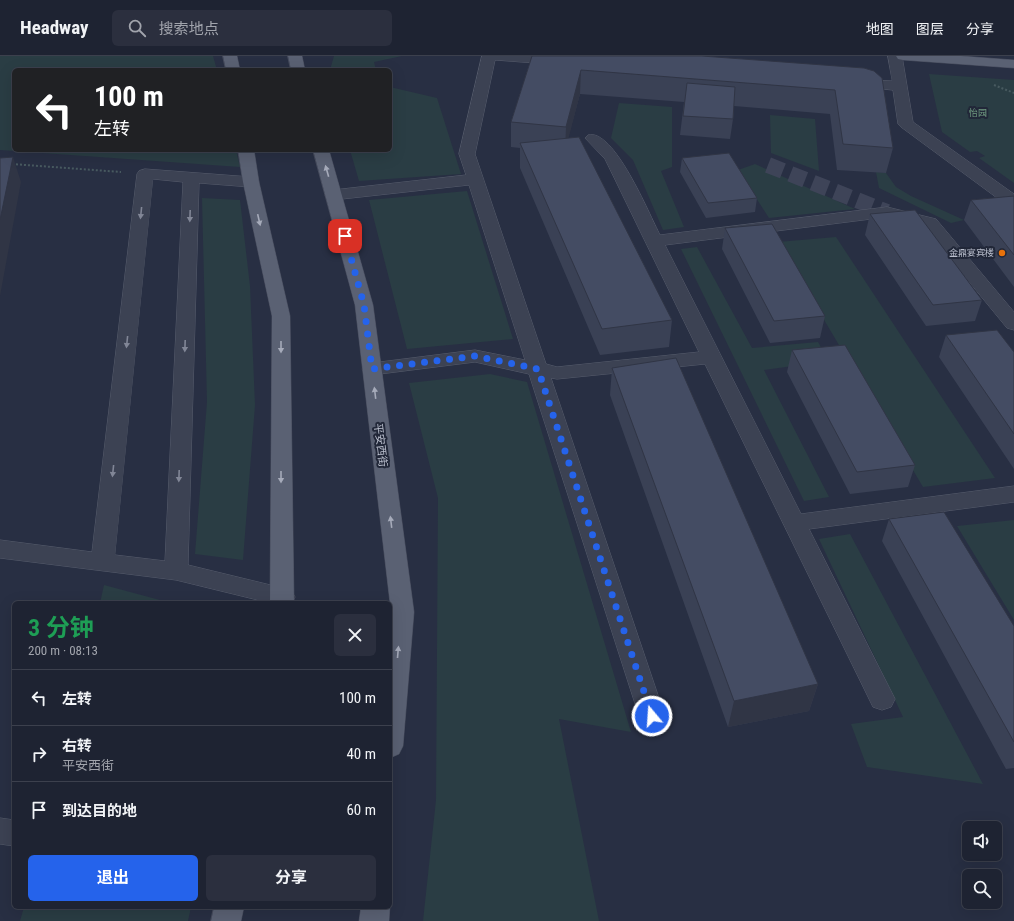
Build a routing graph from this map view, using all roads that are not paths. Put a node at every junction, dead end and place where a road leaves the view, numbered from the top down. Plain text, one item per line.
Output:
1 (230, 56) edge
2 (295, 56) edge
3 (490, 56) edge
4 (895, 56) edge
5 (903, 56) edge
6 (577, 62) edge
7 (1014, 64) edge
8 (233, 68) edge
9 (298, 68) edge
10 (837, 82) edge
11 (900, 86) junction
12 (593, 138) dead end
13 (246, 152) edge
14 (322, 152) edge
15 (191, 177) junction
16 (475, 179) junction
17 (251, 182) junction
18 (333, 195) junction
19 (1014, 202) edge
20 (654, 241) junction
21 (1014, 324) edge
22 (712, 357) junction
23 (372, 369) junction
24 (538, 369) junction
25 (1014, 494) edge
26 (795, 523) junction
27 (0, 549) edge
28 (103, 561) junction
29 (176, 571) junction
30 (282, 600) edge
31 (882, 699) dead end
32 (652, 716) dead end
33 (392, 724) edge
34 (0, 831) edge
35 (12, 833) edge
36 (229, 909) edge
37 (376, 909) edge
38 (226, 921) edge
39 (374, 921) edge

1 - 8 main road
2 - 9 main road
3 - 6 lane
3 - 16 lane
4 - 11 lane
5 - 7 main road
10 - 11 lane
11 - 19 lane
12 - 20 lane
13 - 17 main road
18 -> 14 main road, 平安西街
15 - 17 lane
15 -> 28 lane
15 -> 29 lane
16 - 18 lane
16 - 24 lane
17 -> 30 main road
18 - 23 main road, 平安西街
20 - 21 lane
20 - 22 lane
22 - 24 lane
22 - 26 lane
23 - 24 lane
33 -> 23 main road, 平安西街
24 - 32 lane
25 - 26 lane
26 - 31 lane
27 - 28 lane
28 - 29 lane
29 - 30 lane
34 - 35 lane
36 - 38 main road
37 - 39 main road

